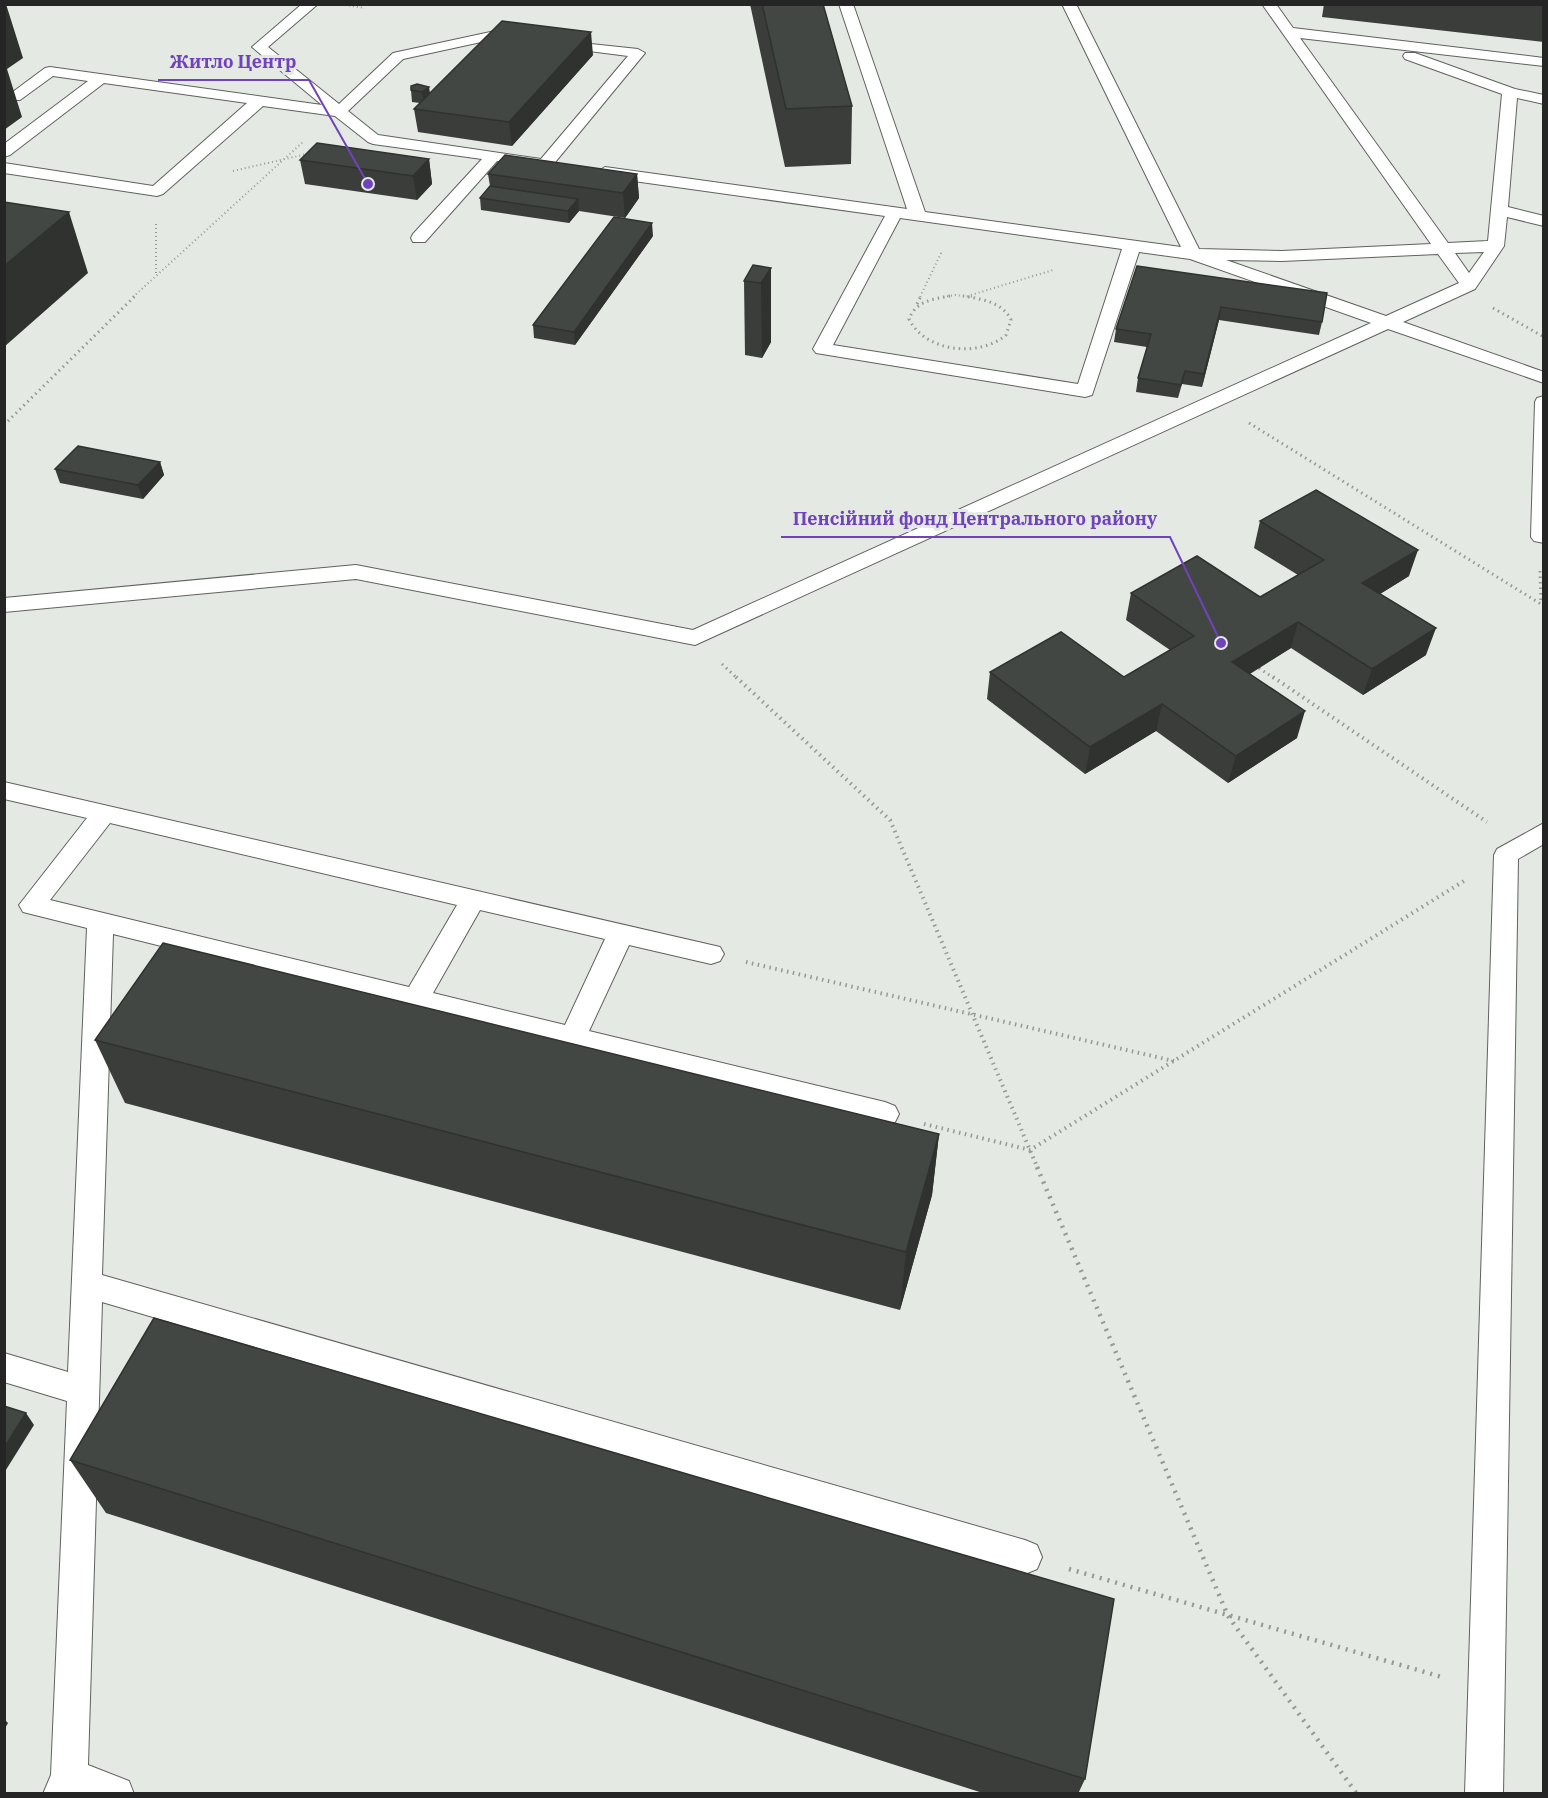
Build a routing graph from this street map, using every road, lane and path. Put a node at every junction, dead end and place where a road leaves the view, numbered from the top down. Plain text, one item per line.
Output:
1 (311, 4) edge
2 (338, 4) edge
3 (846, 4) edge
4 (1069, 4) edge
5 (1269, 4) edge
6 (365, 8) dead end
7 (1289, 32) junction
8 (1368, 41) junction
9 (1544, 62) edge
10 (100, 78) junction
11 (1510, 92) junction
12 (15, 97) dead end
13 (1544, 100) edge
14 (259, 101) junction
15 (339, 112) junction
16 (373, 139) junction
17 (4, 152) edge
18 (493, 156) junction
19 (282, 159) junction
20 (546, 163) junction
21 (569, 167) edge
22 (13, 169) edge
23 (593, 170) edge
24 (225, 174) dead end
25 (4, 183) edge
26 (157, 191) junction
27 (1499, 210) junction
28 (895, 212) junction
29 (918, 216) junction
30 (1544, 221) edge
31 (419, 238) dead end
32 (1132, 246) junction
33 (1496, 246) junction
34 (1443, 248) junction
35 (942, 251) dead end
36 (1194, 254) junction
37 (156, 275) junction
38 (1468, 285) junction
39 (916, 306) junction
40 (1387, 323) junction
41 (1544, 337) edge
42 (1544, 378) edge
43 (1214, 402) junction
44 (1544, 402) edge
45 (4, 425) edge
46 (1541, 537) dead end
47 (4, 605) edge
48 (1542, 605) edge
49 (695, 638) junction
50 (1258, 668) edge
51 (4, 790) edge
52 (104, 813) junction
53 (1544, 832) edge
54 (1514, 850) junction
55 (473, 899) junction
56 (100, 922) junction
57 (621, 933) junction
58 (711, 954) joint
59 (416, 999) junction
60 (972, 1015) junction
61 (572, 1038) junction
62 (1174, 1061) junction
63 (885, 1114) joint
64 (1030, 1150) junction
65 (87, 1284) junction
66 (4, 1367) edge
67 (83, 1391) junction
68 (1025, 1557) joint
69 (1228, 1616) junction
70 (1486, 1689) junction
71 (65, 1785) edge
72 (116, 1794) edge
73 (1357, 1794) edge
74 (1484, 1794) edge

1 - 15 lane
2 - 6 path
3 - 29 lane
4 - 36 lane
5 - 7 lane
7 - 8 lane
7 - 34 lane
8 - 9 lane
8 - 11 lane
10 - 12 lane
10 - 14 lane
10 - 17 lane
11 - 13 lane
11 - 27 lane
14 - 15 lane
14 - 26 lane
15 - 16 lane
15 - 19 path
15 - 20 lane
16 - 18 lane
16 - 19 path
18 - 20 lane
18 - 31 lane
19 - 24 path
19 - 37 path
20 - 21 lane
22 - 25 lane
22 - 26 lane
23 - 28 lane
26 - 37 path
27 - 30 lane
27 - 33 lane
28 - 29 lane
28 - 32 lane
29 - 32 lane
32 - 36 lane
33 - 34 lane
33 - 38 lane
34 - 36 lane
34 - 38 lane
35 - 39 path
36 - 40 lane
37 - 45 path
38 - 40 lane
38 - 41 path
39 - 39 path
40 - 42 lane
40 - 43 lane
43 - 48 path
43 - 49 lane
44 - 46 lane
47 - 49 lane
49 - 60 path
50 - 54 path
51 - 52 lane
52 - 55 lane
52 - 56 lane
53 - 54 lane
54 - 62 path
54 - 70 lane
55 - 57 lane
55 - 59 lane
56 - 59 lane
56 - 65 lane
57 - 58 lane
57 - 61 lane
58 - 60 path
59 - 61 lane
60 - 62 path
60 - 64 path
61 - 63 lane
62 - 64 path
63 - 64 path
64 - 69 path
65 - 67 lane
65 - 68 lane
66 - 67 lane
67 - 71 lane
68 - 69 path
69 - 70 path
69 - 73 path
70 - 74 lane
71 - 72 lane

